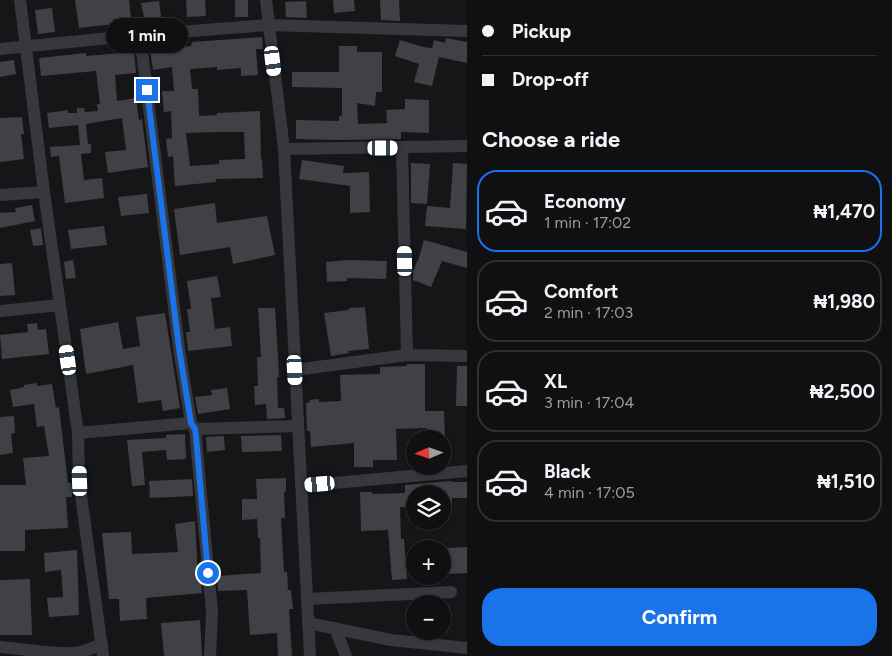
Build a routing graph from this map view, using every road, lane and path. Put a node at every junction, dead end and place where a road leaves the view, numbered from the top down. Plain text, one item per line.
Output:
1 (20, 0) edge
2 (266, 0) edge
3 (268, 26) junction
4 (467, 31) edge
5 (140, 35) junction
6 (26, 46) junction
7 (0, 48) edge
8 (467, 146) edge
9 (402, 148) junction
10 (284, 149) junction
11 (44, 192) junction
12 (0, 195) edge
13 (60, 305) junction
14 (0, 311) edge
15 (407, 355) junction
16 (467, 356) edge
17 (295, 370) junction
18 (193, 426) junction
19 (298, 426) junction
20 (78, 433) junction
21 (467, 471) edge
22 (301, 486) junction
23 (451, 592) dead end
24 (307, 598) junction
25 (308, 623) junction
26 (335, 628) junction
27 (0, 646) edge
28 (467, 648) edge
29 (102, 651) edge
30 (210, 656) edge
31 (310, 656) edge
32 (346, 656) edge

1 - 6 street
2 - 3 street
3 - 4 street
3 - 5 street
3 - 10 street
5 - 6 street
5 - 18 street
6 - 7 street
6 - 11 street
8 - 9 street
9 - 10 street
9 - 15 street
10 - 17 street
11 - 12 street
11 - 13 street
13 - 14 street
13 - 20 street
15 - 16 street
15 - 17 street
17 - 19 street
18 - 19 street
18 - 20 street
18 - 30 street
19 - 22 street
20 - 29 street
21 - 22 street
22 - 24 street
23 - 24 street
24 - 25 street
25 - 26 street
25 - 31 street
26 - 28 street
26 - 32 street
27 - 29 street

